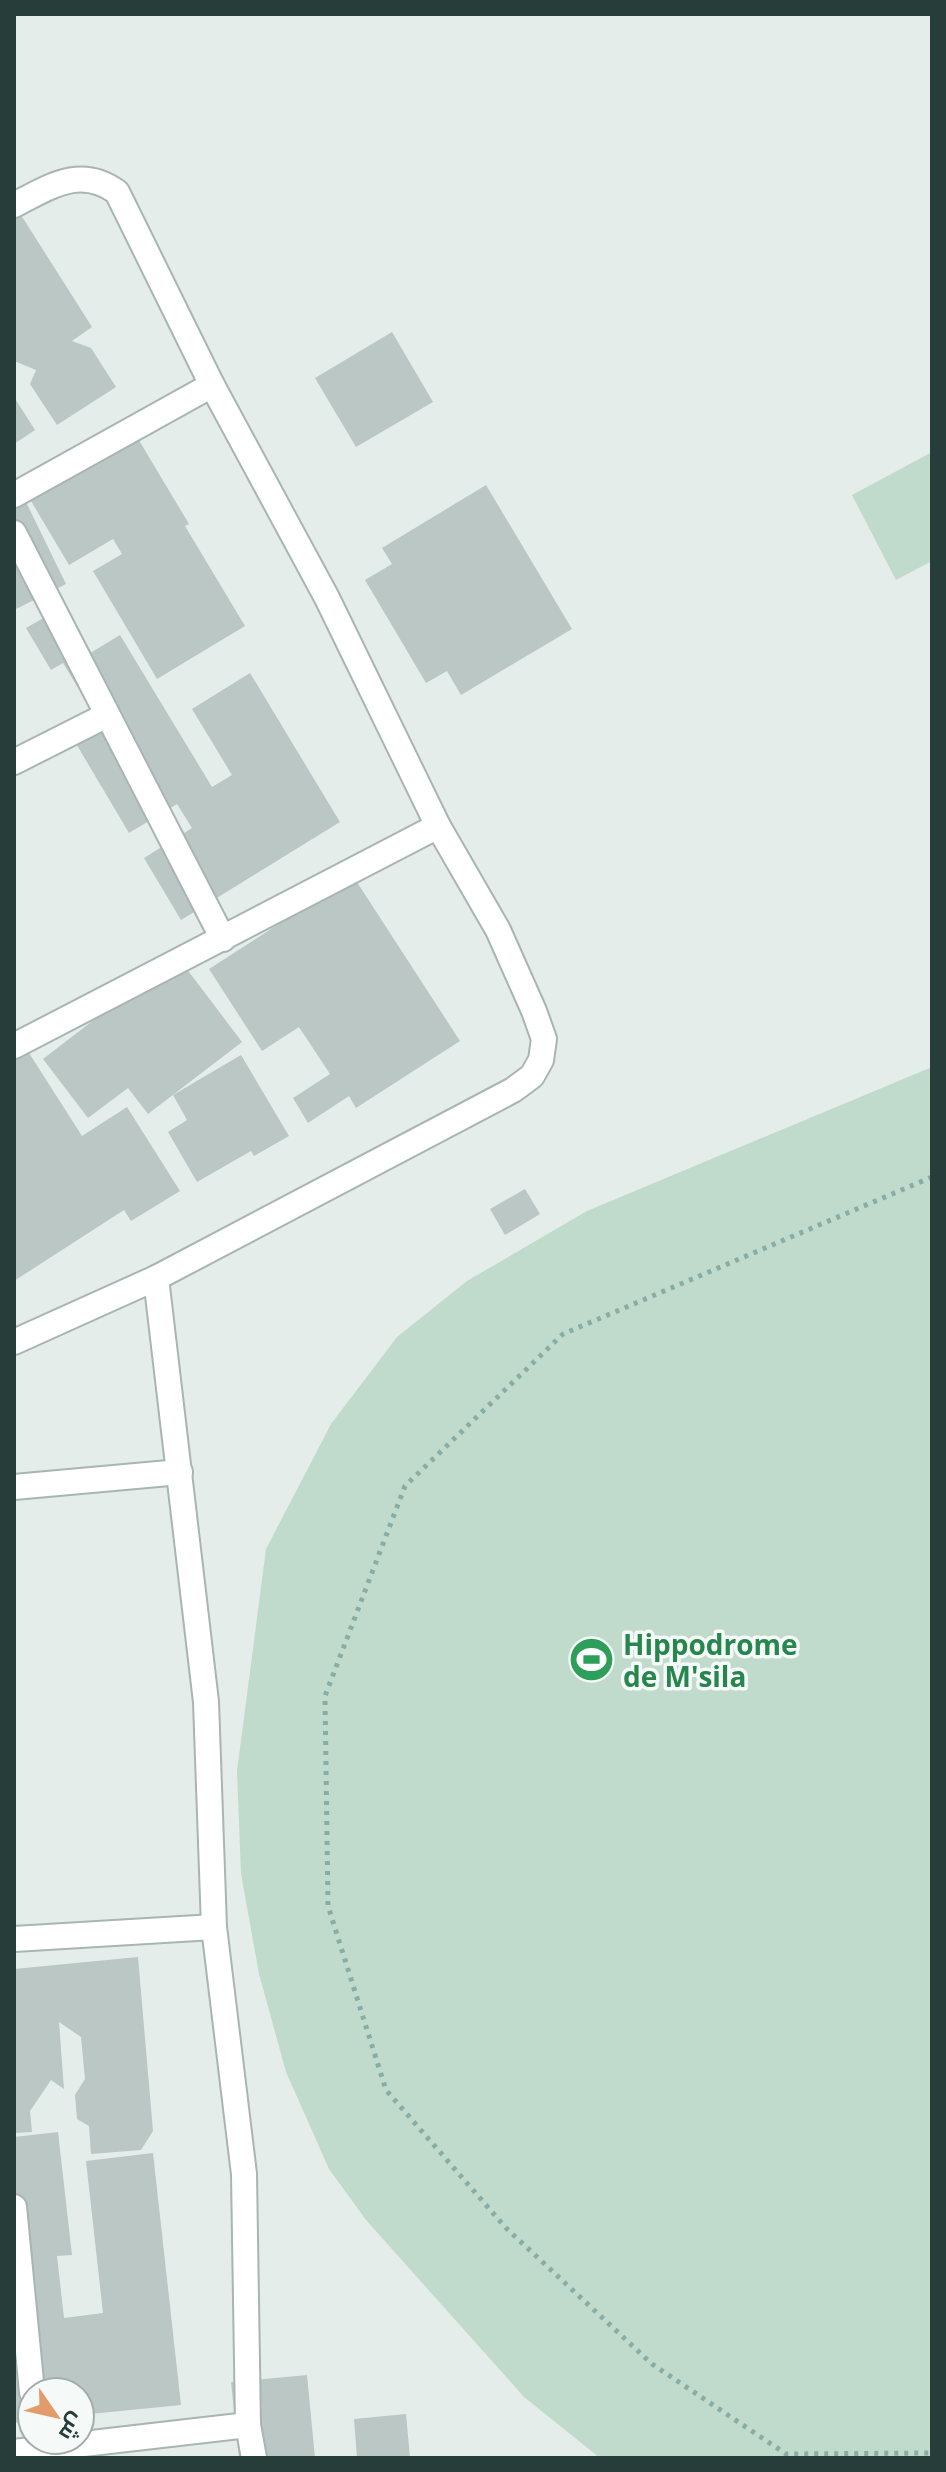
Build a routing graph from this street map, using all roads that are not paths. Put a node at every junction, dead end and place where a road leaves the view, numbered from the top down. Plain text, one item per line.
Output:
1 (14, 205) edge
2 (212, 385) junction
3 (14, 495) edge
4 (14, 533) edge
5 (107, 715) junction
6 (14, 762) edge
7 (438, 826) junction
8 (223, 939) junction
9 (14, 1046) edge
10 (156, 1278) junction
11 (14, 1342) edge
12 (180, 1472) junction
13 (14, 1487) edge
14 (214, 1927) junction
15 (14, 1939) edge
16 (14, 2207) edge
17 (30, 2376) edge
18 (248, 2425) junction
19 (96, 2440) edge
20 (254, 2458) edge

1 - 2 street
2 - 3 street
2 - 7 street
4 - 5 street
5 - 6 street
5 - 8 street
7 - 8 street
7 - 10 street
8 - 9 street
10 - 11 street
10 - 12 street
12 - 13 street
12 - 14 street
14 - 15 street
14 - 18 street
16 - 17 street
18 - 19 street
18 - 20 street

